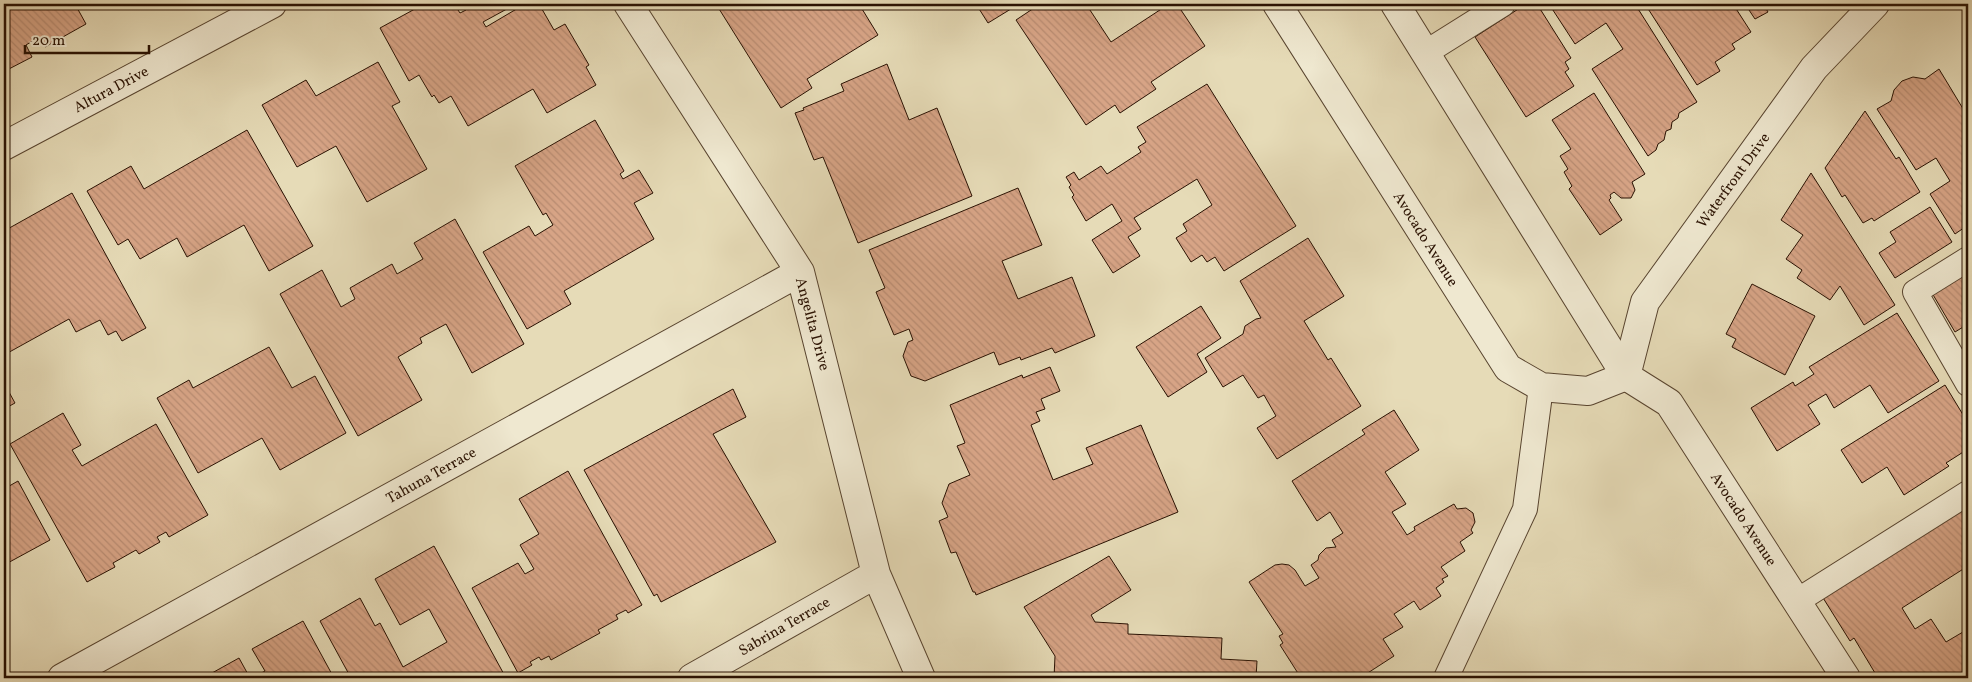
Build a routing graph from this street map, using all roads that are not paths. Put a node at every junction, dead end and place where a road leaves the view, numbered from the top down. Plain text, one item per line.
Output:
1 (272, 4) edge
2 (628, 4) edge
3 (1277, 4) edge
4 (1395, 4) edge
5 (1503, 4) edge
6 (1876, 4) edge
7 (1425, 53) junction
8 (4, 146) edge
9 (1968, 259) edge
10 (800, 272) junction
11 (1626, 376) junction
12 (1968, 384) edge
13 (1541, 388) junction
14 (1968, 493) edge
15 (876, 574) junction
16 (1797, 601) junction
17 (62, 678) edge
18 (692, 678) edge
19 (921, 678) edge
20 (1446, 678) edge
21 (1846, 678) edge

1 - 8 street, Altura Drive
2 - 10 street, Angelita Drive
3 - 13 street, Avocado Avenue
4 - 7 street, Avocado Avenue
5 - 7 lane
6 - 11 street, Waterfront Drive
7 - 11 street, Avocado Avenue
9 - 12 lane
10 - 15 street, Angelita Drive
10 - 17 street, Tahuna Terrace
11 - 13 street, Avocado Avenue
11 - 16 street, Avocado Avenue
13 - 20 lane
14 - 16 lane
15 - 18 street, Sabrina Terrace
15 - 19 street, Angelita Drive
16 - 21 street, Avocado Avenue

